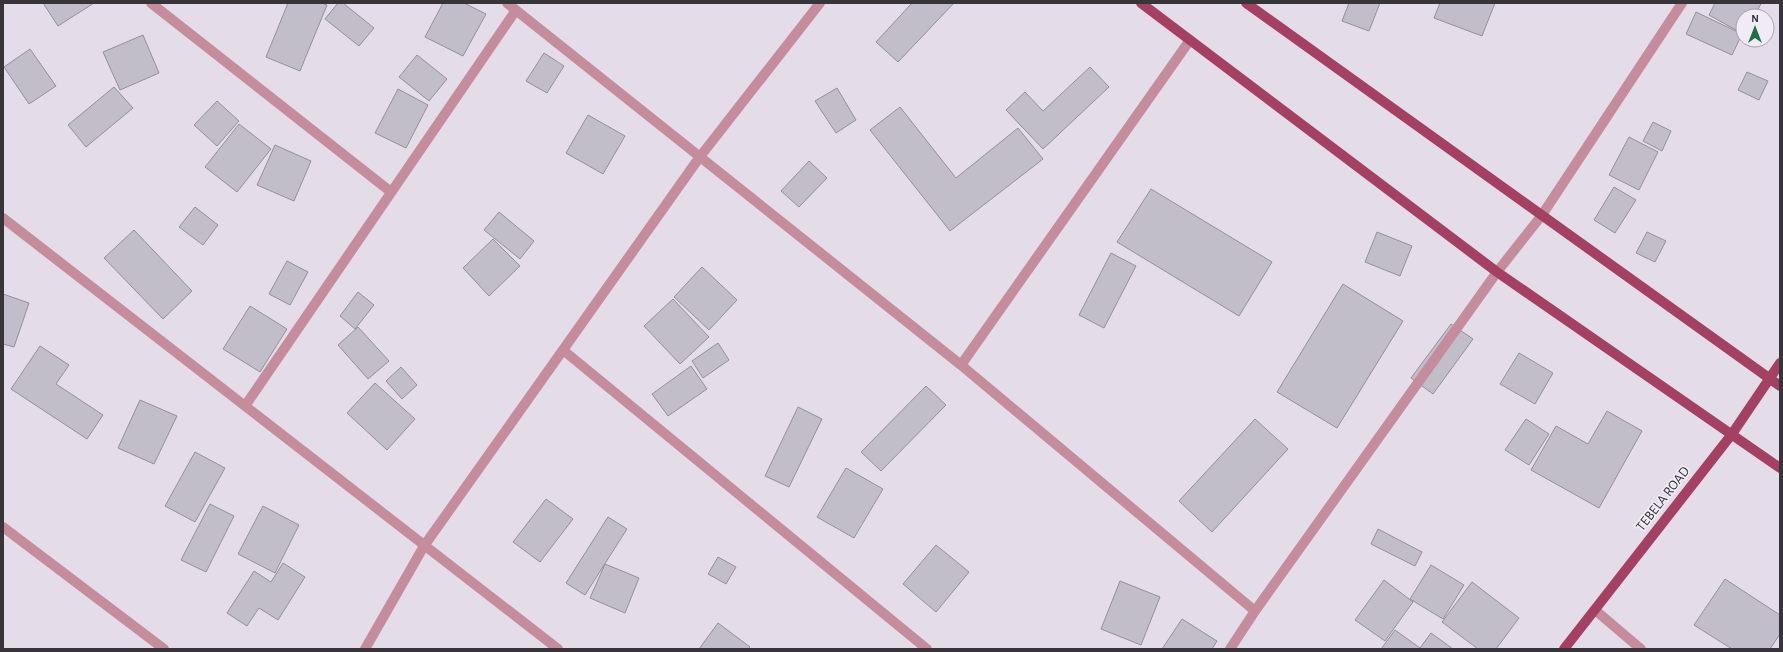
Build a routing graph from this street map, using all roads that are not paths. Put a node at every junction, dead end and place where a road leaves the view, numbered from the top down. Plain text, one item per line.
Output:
1 (151, 3) edge
2 (507, 3) edge
3 (820, 3) edge
4 (1141, 3) edge
5 (1246, 3) edge
6 (1682, 3) edge
7 (516, 10) junction
8 (1190, 40) junction
9 (700, 158) junction
10 (391, 192) junction
11 (1542, 215) junction
12 (3, 218) edge
13 (1497, 272) junction
14 (563, 350) junction
15 (1780, 363) edge
16 (961, 365) junction
17 (1770, 378) junction
18 (1780, 386) edge
19 (245, 406) junction
20 (1732, 434) junction
21 (1780, 468) edge
22 (3, 527) edge
23 (424, 546) junction
24 (1595, 610) junction
25 (1255, 611) junction
26 (164, 649) edge
27 (365, 649) edge
28 (558, 649) edge
29 (927, 649) edge
30 (1230, 649) edge
31 (1564, 649) edge
32 (1641, 649) edge

1 - 10 street
2 - 7 street
3 - 9 street
4 - 8 main road
5 - 11 main road
6 - 11 street
7 - 9 street
7 - 10 street
8 - 13 main road
8 - 16 street
9 - 14 street
9 - 16 street
10 - 19 street
11 - 13 street
11 - 17 main road
12 - 19 street
13 - 20 main road
13 - 25 street
14 - 23 street
14 - 29 street
15 - 17 main road, TEBELA ROAD
16 - 25 street
17 - 18 main road
17 - 20 main road, TEBELA ROAD
19 - 23 street
20 - 21 main road
20 - 24 main road, TEBELA ROAD
22 - 26 street
23 - 27 street
23 - 28 street
24 - 31 main road, TEBELA ROAD
24 - 32 street
25 - 30 street

